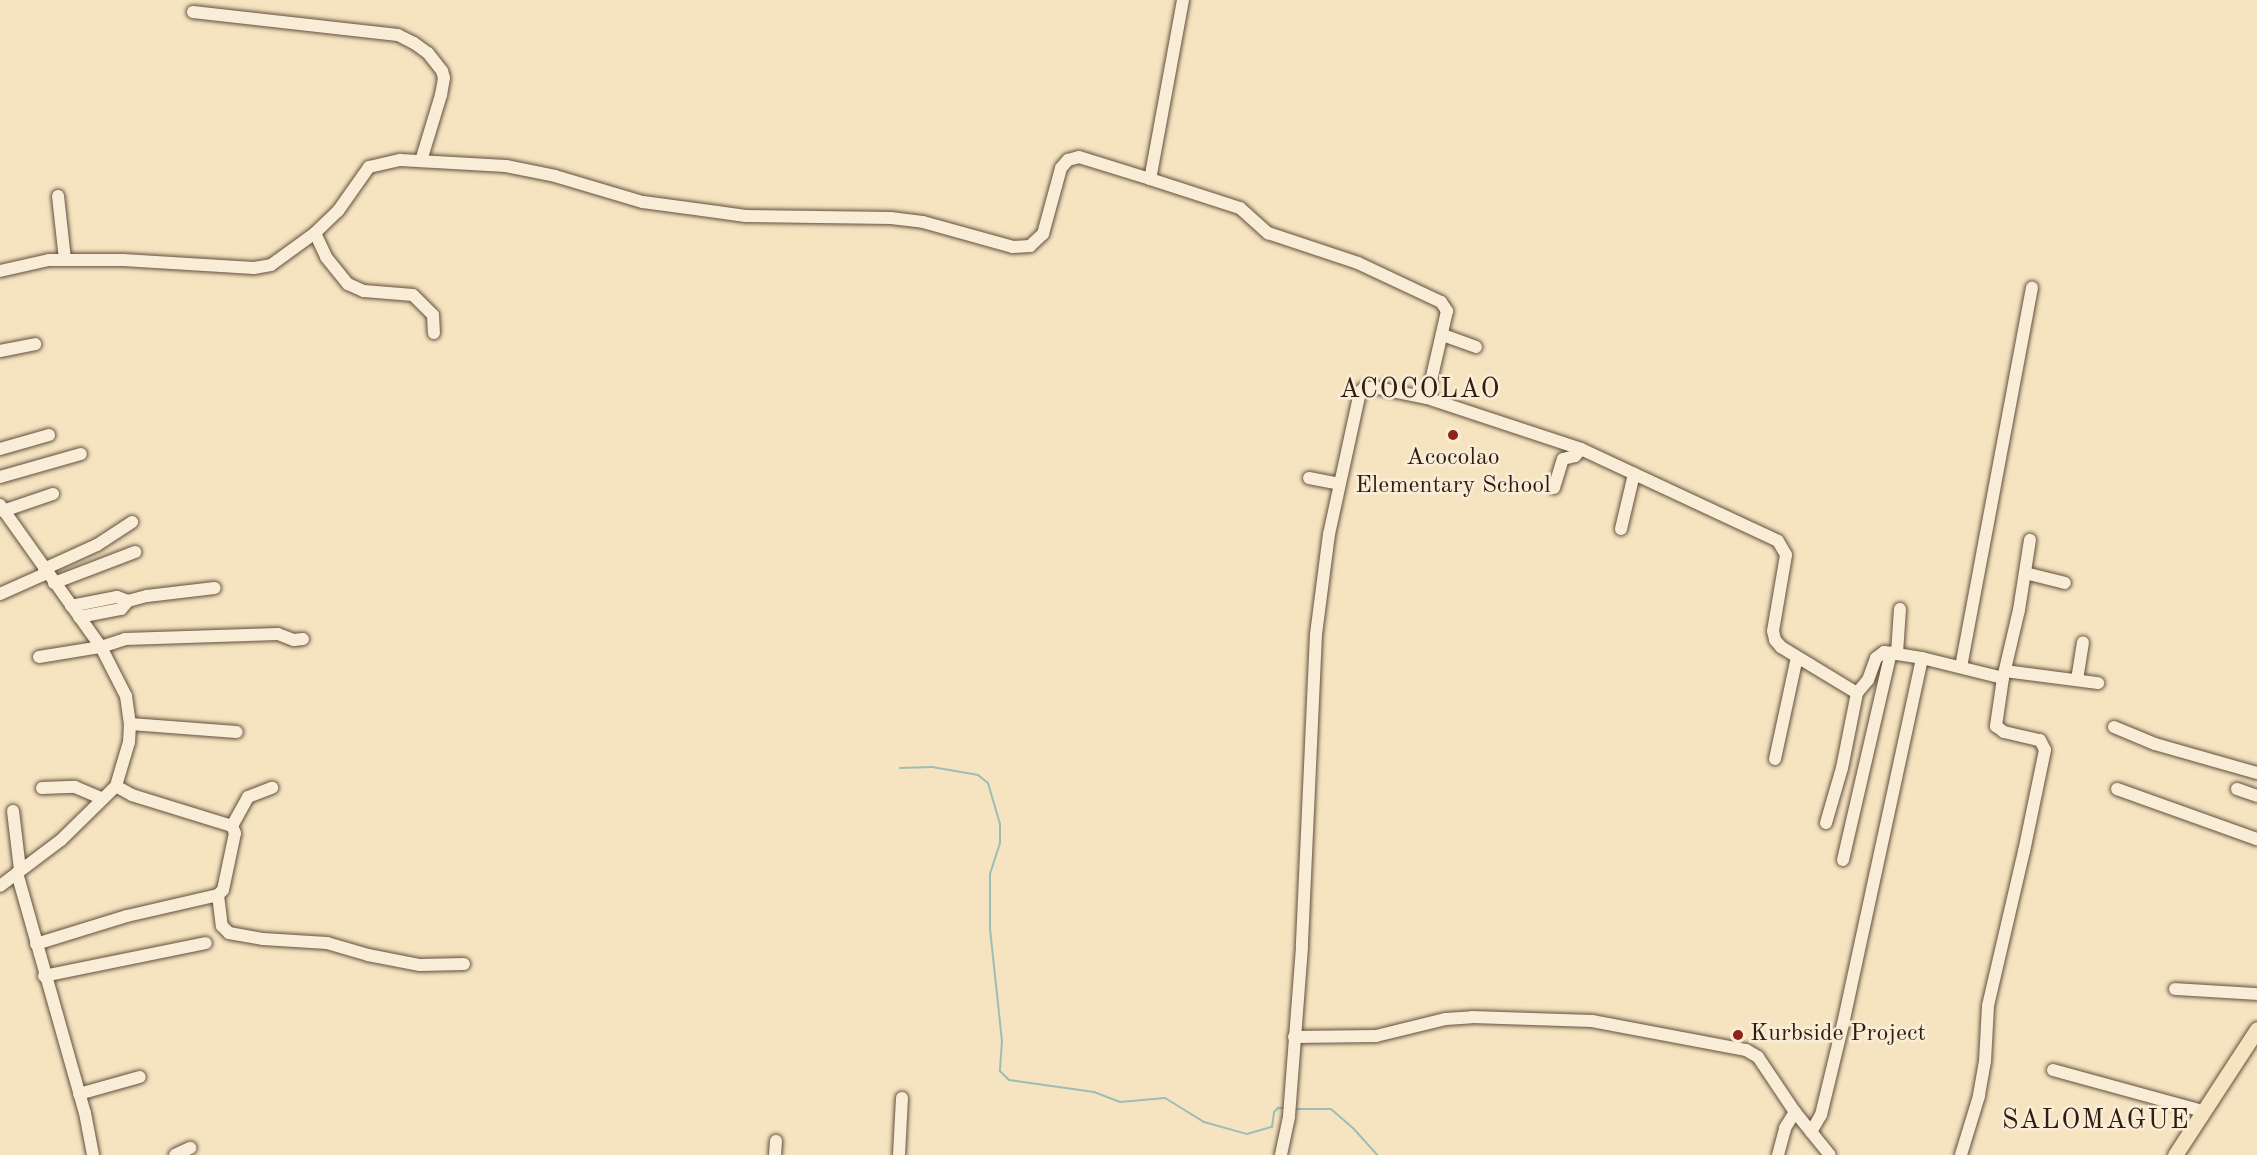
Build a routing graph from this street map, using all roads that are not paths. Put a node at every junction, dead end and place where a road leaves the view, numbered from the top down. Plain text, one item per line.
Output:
1 (1183, 0) edge
2 (193, 12) dead end
3 (421, 161) junction
4 (1150, 178) junction
5 (58, 196) dead end
6 (315, 233) junction
7 (65, 260) junction
8 (0, 271) edge
9 (2032, 288) dead end
10 (434, 333) dead end
11 (1443, 335) junction
12 (35, 344) dead end
13 (1476, 346) dead end
14 (0, 351) edge
15 (1426, 398) junction
16 (49, 435) dead end
17 (0, 449) edge
18 (1581, 449) junction
19 (81, 454) dead end
20 (1634, 474) junction
21 (0, 477) edge
22 (1309, 478) dead end
23 (1339, 484) junction
24 (1554, 488) dead end
25 (53, 494) dead end
26 (3, 513) edge
27 (132, 522) dead end
28 (1621, 530) dead end
29 (2030, 540) dead end
30 (135, 552) dead end
31 (2025, 573) junction
32 (49, 575) junction
33 (2065, 583) dead end
34 (215, 588) dead end
35 (0, 594) edge
36 (128, 601) junction
37 (71, 606) junction
38 (1900, 609) dead end
39 (79, 617) junction
40 (303, 639) dead end
41 (2083, 642) dead end
42 (101, 647) junction
43 (1894, 653) junction
44 (39, 657) dead end
45 (1797, 657) junction
46 (1922, 658) junction
47 (1961, 667) junction
48 (2004, 675) junction
49 (2077, 680) junction
50 (2098, 683) dead end
51 (1857, 693) junction
52 (130, 724) junction
53 (2114, 727) dead end
54 (237, 732) dead end
55 (1775, 759) dead end
56 (2257, 772) edge
57 (116, 786) junction
58 (42, 788) dead end
59 (272, 788) dead end
60 (2117, 789) dead end
61 (2237, 789) dead end
62 (2257, 796) edge
63 (103, 799) junction
64 (13, 811) dead end
65 (1826, 823) dead end
66 (232, 826) junction
67 (2257, 839) edge
68 (1843, 860) dead end
69 (18, 872) junction
70 (0, 886) edge
71 (218, 895) junction
72 (206, 943) dead end
73 (36, 944) junction
74 (464, 964) dead end
75 (44, 976) junction
76 (2175, 989) dead end
77 (2257, 994) edge
78 (2257, 1029) edge
79 (1294, 1036) junction
80 (2053, 1070) dead end
81 (141, 1077) dead end
82 (79, 1094) junction
83 (902, 1098) dead end
84 (2203, 1111) junction
85 (1795, 1112) junction
86 (1811, 1132) junction
87 (776, 1141) dead end
88 (190, 1148) dead end
89 (93, 1155) edge
90 (175, 1155) edge
91 (775, 1155) edge
92 (899, 1155) edge
93 (1281, 1155) edge
94 (1778, 1155) edge
95 (1830, 1155) edge
96 (1961, 1155) edge
97 (2175, 1155) edge

1 - 4 street
2 - 3 street
3 - 4 street
3 - 6 street
4 - 11 street
5 - 7 street
6 - 7 street
6 - 10 street
7 - 8 street
9 - 47 street
11 - 13 street
11 - 15 street
12 - 14 street
15 - 18 street
15 - 23 street
16 - 17 street
18 - 20 street
18 - 24 street
19 - 21 street
20 - 28 street
20 - 45 street
22 - 23 street
23 - 79 street
25 - 26 street
26 - 32 street
27 - 32 street
29 - 31 street
30 - 32 street
31 - 33 street
31 - 48 street
32 - 35 street
32 - 37 street
34 - 36 street
36 - 37 street
36 - 39 street
37 - 39 street
38 - 43 street
39 - 42 street
40 - 42 street
41 - 49 street
42 - 44 street
42 - 52 street
43 - 46 street
43 - 51 street
43 - 68 street
45 - 51 street
45 - 55 street
46 - 47 street
46 - 86 street
47 - 48 street
48 - 49 street
48 - 96 street
49 - 50 street
51 - 65 street
52 - 54 street
52 - 57 street
53 - 56 street
57 - 63 street
57 - 66 street
58 - 63 street
59 - 66 street
60 - 67 street
61 - 62 street
63 - 69 street
64 - 69 street
66 - 71 street
69 - 70 street
69 - 73 street
71 - 73 street
71 - 74 street
72 - 75 street
73 - 75 street
75 - 82 street
76 - 77 street
78 - 84 main road
79 - 85 street
79 - 93 street
80 - 84 street
81 - 82 street
82 - 89 street
83 - 92 street
84 - 97 main road
85 - 86 street
85 - 94 street
86 - 95 street
87 - 91 street
88 - 90 street

